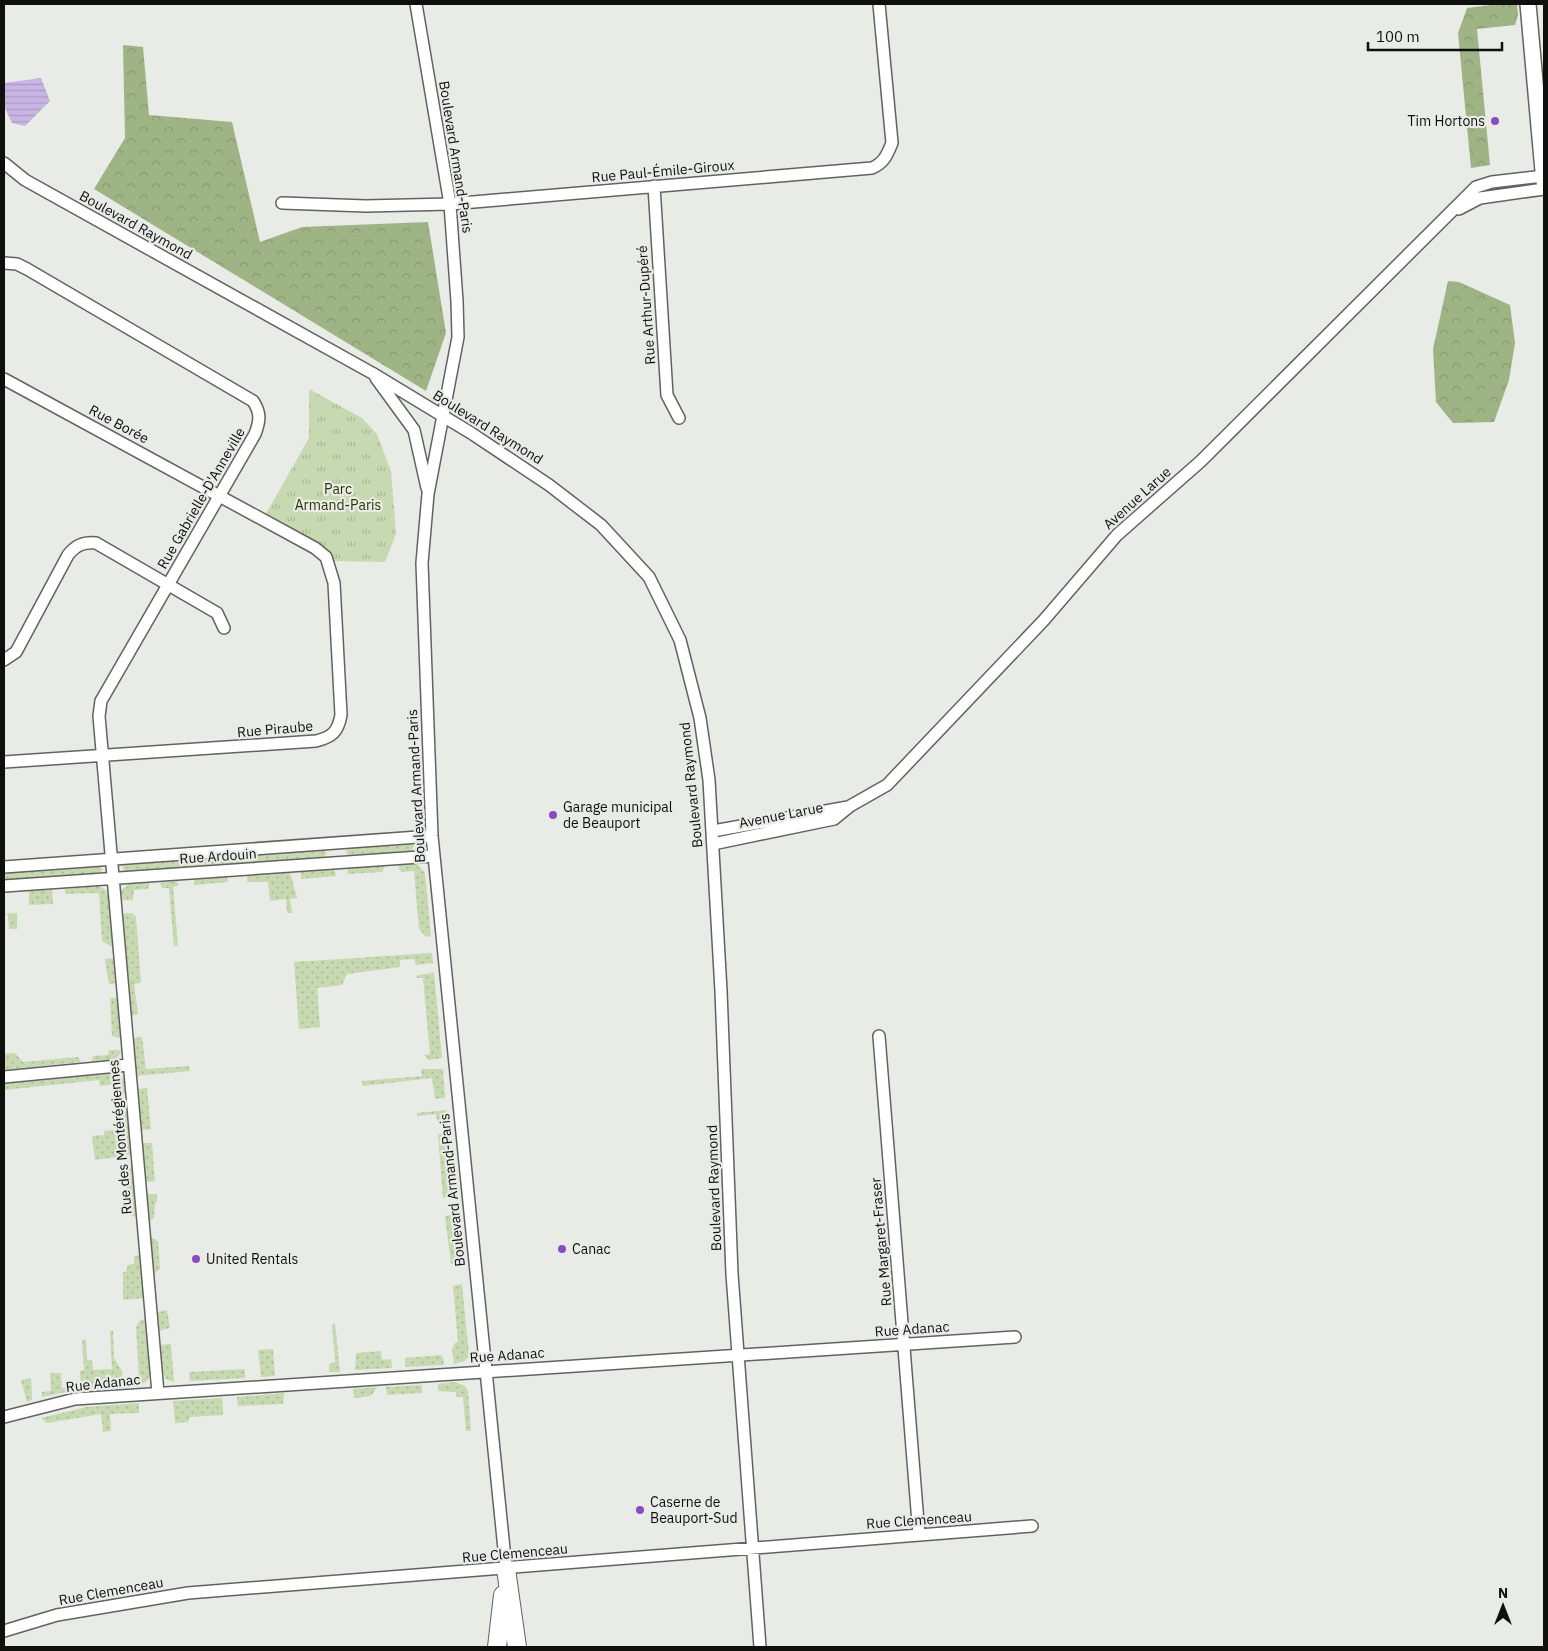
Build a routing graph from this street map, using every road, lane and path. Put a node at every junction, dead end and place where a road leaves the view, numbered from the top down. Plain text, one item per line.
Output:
1 (416, 4) edge
2 (879, 4) edge
3 (1528, 4) edge
4 (4, 162) edge
5 (1544, 181) edge
6 (654, 186) junction
7 (282, 203) dead end
8 (450, 204) junction
9 (4, 263) edge
10 (372, 373) junction
11 (4, 379) edge
12 (443, 416) junction
13 (679, 418) dead end
14 (428, 494) junction
15 (219, 496) junction
16 (168, 585) junction
17 (224, 628) dead end
18 (4, 660) edge
19 (101, 756) junction
20 (4, 762) edge
21 (850, 806) junction
22 (713, 831) junction
23 (432, 836) junction
24 (713, 844) junction
25 (434, 856) junction
26 (110, 860) junction
27 (4, 867) edge
28 (112, 878) junction
29 (4, 886) edge
30 (879, 1036) dead end
31 (128, 1065) junction
32 (4, 1077) edge
33 (1016, 1337) dead end
34 (904, 1344) junction
35 (737, 1355) junction
36 (485, 1372) junction
37 (158, 1393) junction
38 (4, 1418) edge
39 (1032, 1526) dead end
40 (919, 1535) junction
41 (751, 1548) junction
42 (506, 1569) junction
43 (4, 1631) edge
44 (497, 1647) edge
45 (517, 1647) edge
46 (760, 1647) edge

1 - 8 street, Boulevard Armand-Paris
2 - 6 street, Rue Paul-Émile-Giroux
3 - 5 main road
4 - 10 street, Boulevard Raymond
5 - 21 street, Avenue Larue
6 - 8 street, Rue Paul-Émile-Giroux
6 - 13 street, Rue Arthur-Dupéré
7 - 8 street, Rue Paul-Émile-Giroux
8 - 12 street, Boulevard Armand-Paris
9 - 15 street, Rue Gabrielle-D'Anneville
10 - 12 street, Boulevard Raymond
10 - 14 street
11 - 15 street, Rue Borée
12 - 14 street, Boulevard Armand-Paris
12 - 22 street, Boulevard Raymond
14 - 23 street, Boulevard Armand-Paris
15 - 16 street, Rue Gabrielle-D'Anneville
15 - 19 street, Rue Piraube
16 - 17 street
16 - 18 street
16 - 19 street, Rue Gabrielle-D'Anneville
19 - 20 street, Rue Piraube
19 - 26 street, Rue Gabrielle-D'Anneville
21 - 22 street, Avenue Larue
21 - 24 street, Avenue Larue
22 - 24 street, Boulevard Raymond
23 - 25 street, Boulevard Armand-Paris
23 - 26 street, Rue Ardouin
24 - 35 street, Boulevard Raymond
25 - 28 street, Rue Ardouin
25 - 36 street, Boulevard Armand-Paris
26 - 27 street, Rue Ardouin
26 - 28 street, Rue Gabrielle-D'Anneville
28 - 29 street, Rue Ardouin
28 - 31 street, Rue des Montérégiennes
30 - 34 street, Rue Margaret-Fraser
31 - 32 street
31 - 37 street, Rue des Montérégiennes
33 - 34 street, Rue Adanac
34 - 35 street, Rue Adanac
34 - 40 street, Rue Margaret-Fraser
35 - 36 street, Rue Adanac
35 - 41 street, Boulevard Raymond
36 - 37 street, Rue Adanac
36 - 42 street, Boulevard Armand-Paris
37 - 38 street, Rue Adanac
39 - 40 street, Rue Clemenceau
40 - 41 street, Rue Clemenceau
41 - 42 street, Rue Clemenceau
41 - 46 street, Boulevard Raymond
42 - 43 street, Rue Clemenceau
42 - 44 highway
42 - 45 highway

